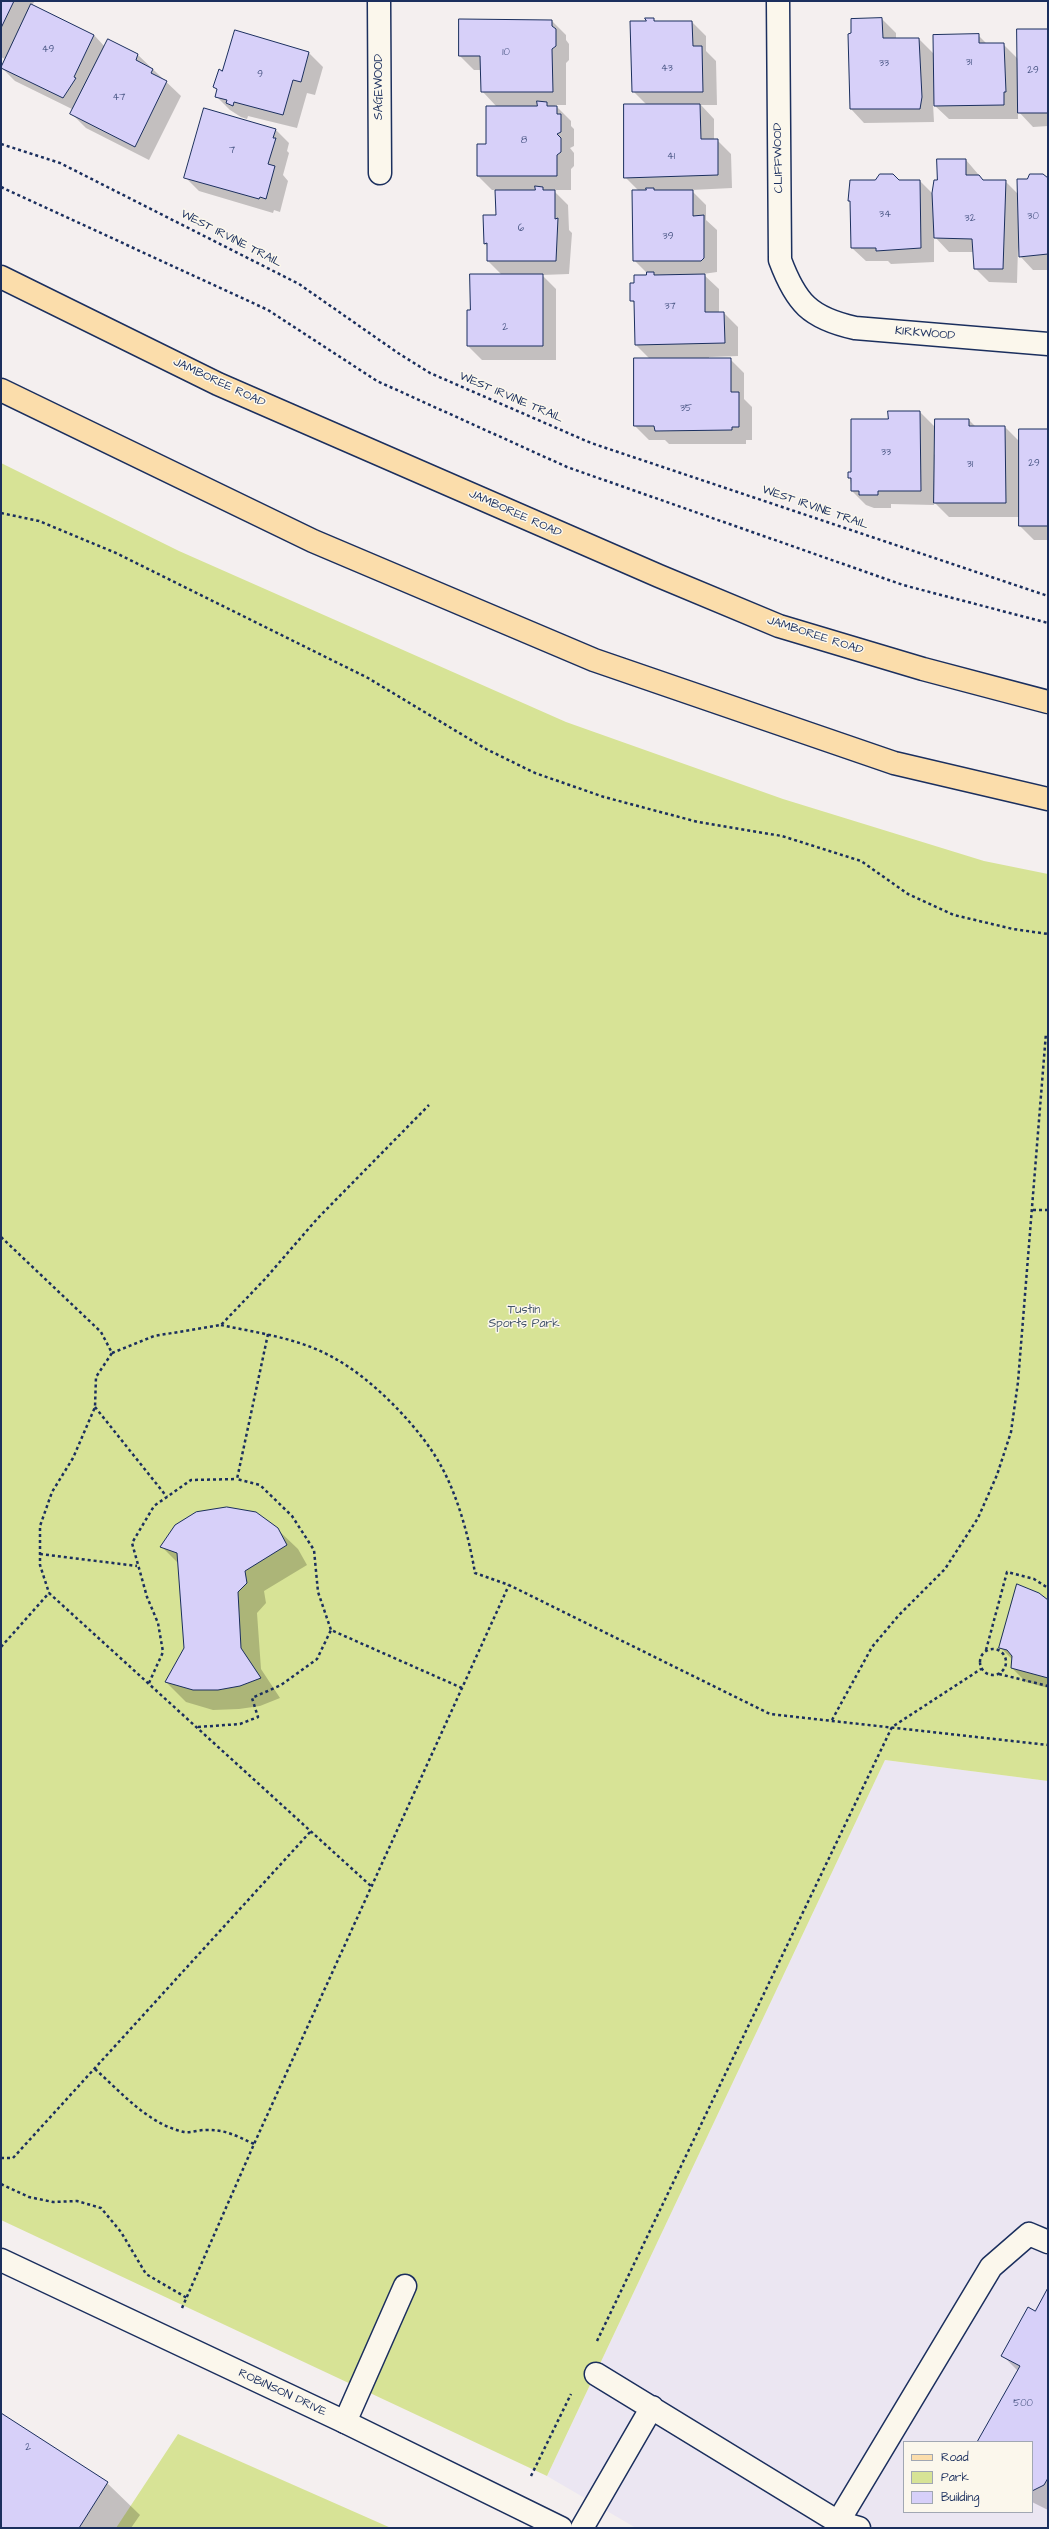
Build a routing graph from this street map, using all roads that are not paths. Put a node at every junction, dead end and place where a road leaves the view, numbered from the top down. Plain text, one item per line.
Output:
1 (379, 1) edge
2 (778, 1) edge
3 (380, 173) dead end
4 (1, 277) edge
5 (807, 308) joint
6 (1048, 344) edge
7 (1, 390) edge
8 (1048, 702) edge
9 (1048, 799) edge
10 (1048, 2242) edge
11 (1, 2260) edge
12 (405, 2286) dead end
13 (596, 2374) dead end
14 (652, 2407) junction
15 (345, 2422) junction
16 (840, 2525) edge
17 (561, 2528) edge
18 (582, 2528) edge
19 (859, 2528) edge

1 - 3 street, SAGEWOOD
2 - 5 street, CLIFFWOOD
4 - 8 main road, JAMBOREE ROAD
5 - 6 street, KIRKWOOD
7 - 9 main road
10 - 16 street
11 - 15 street, ROBINSON DRIVE
12 - 15 street
13 - 14 street
14 - 16 street
14 - 18 street
15 - 17 street, ROBINSON DRIVE
16 - 19 street

